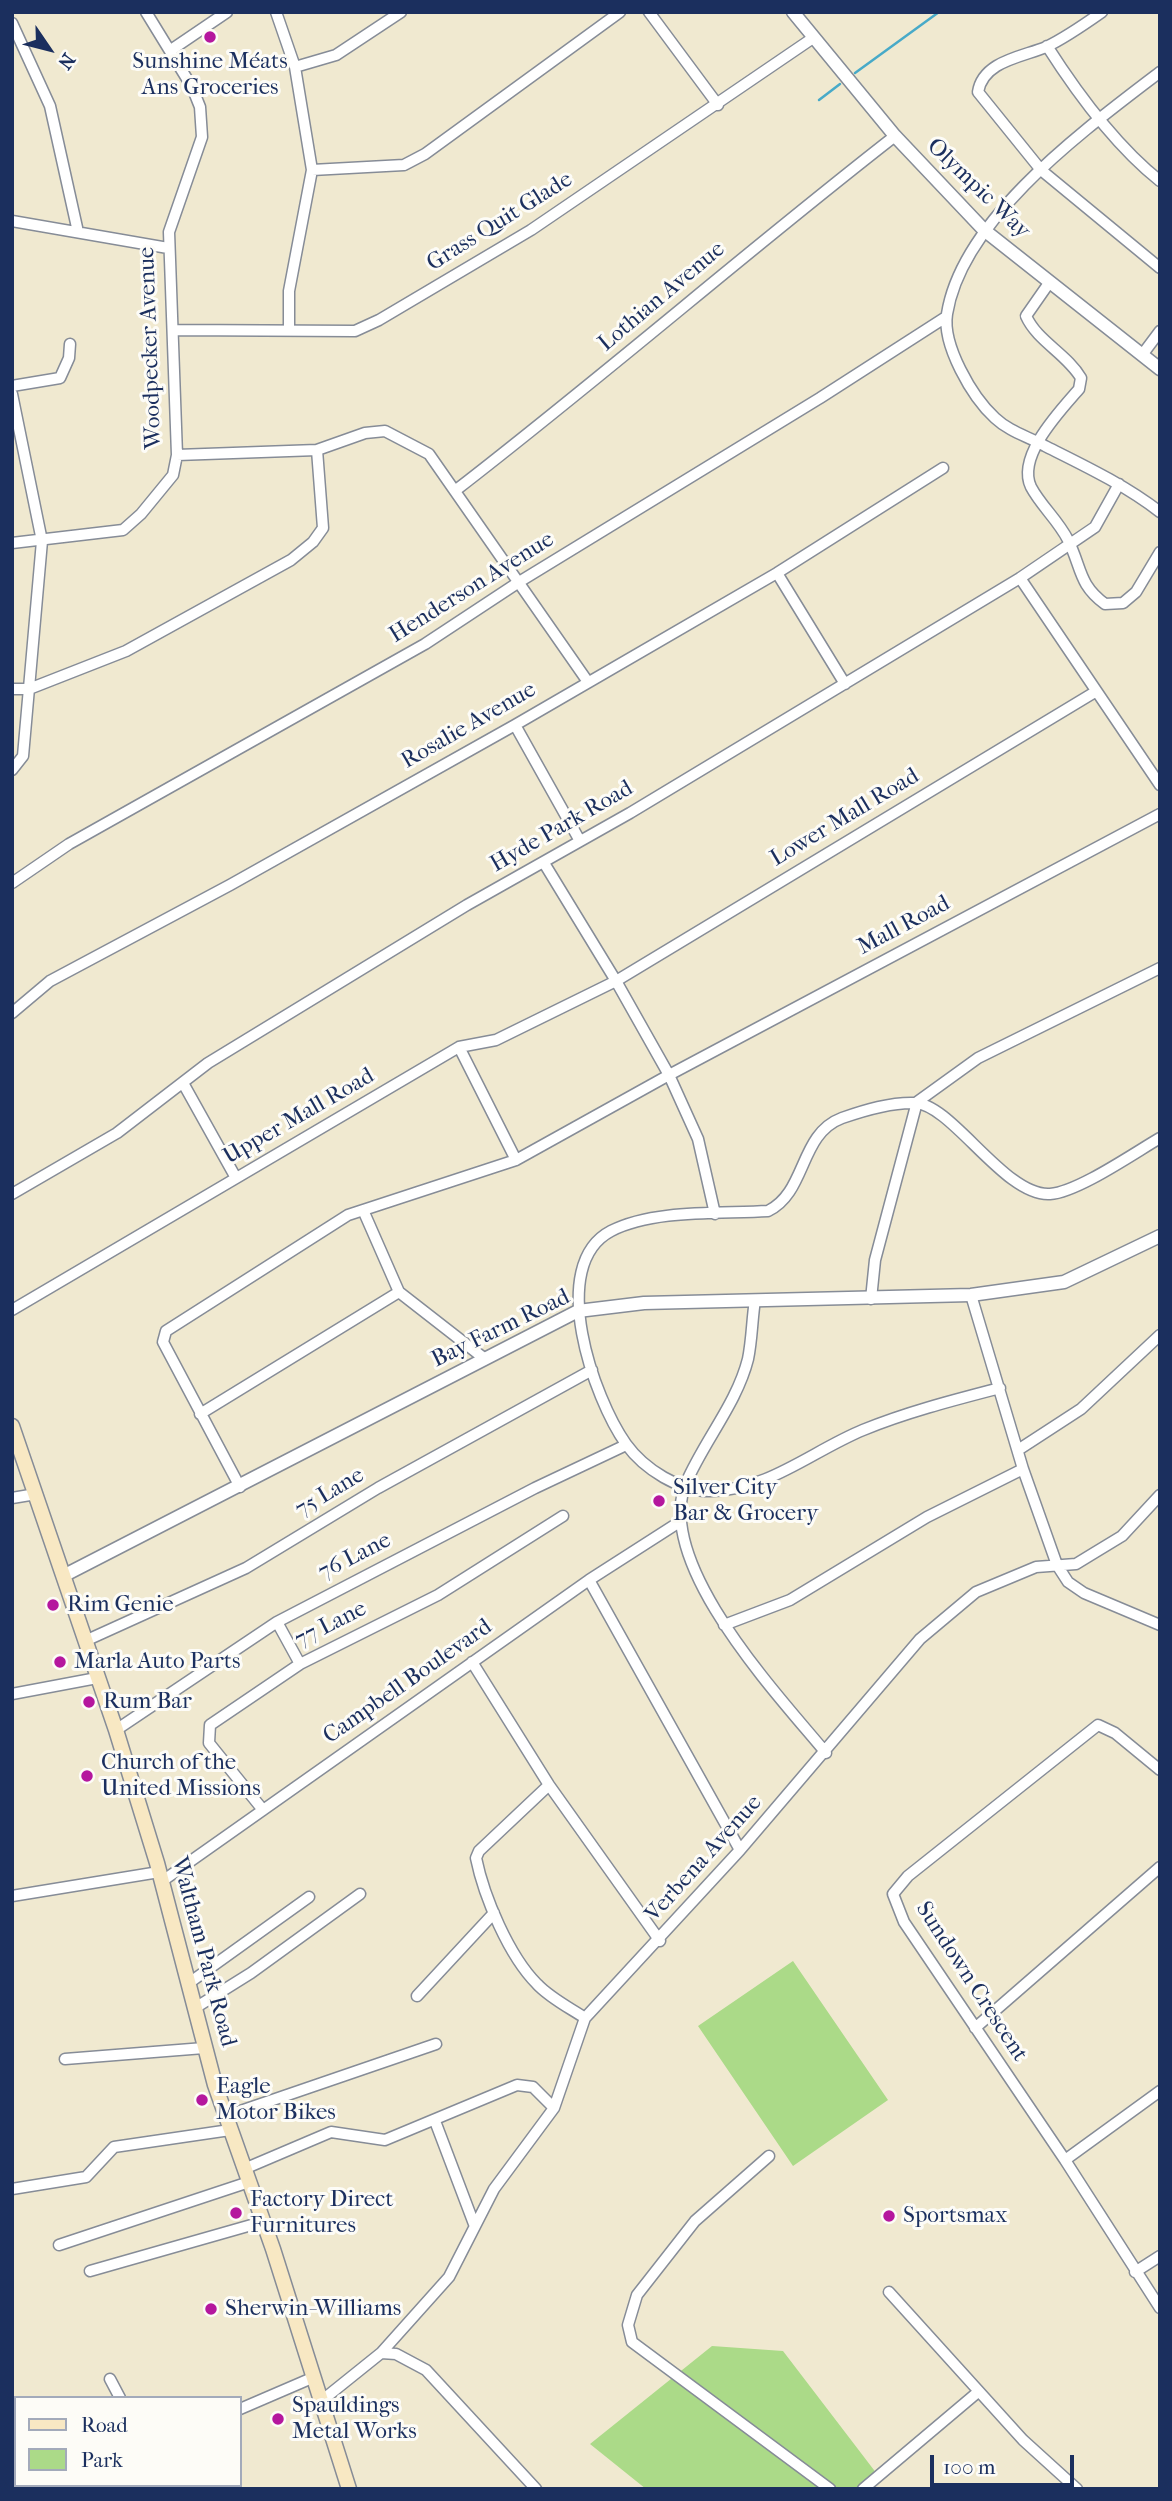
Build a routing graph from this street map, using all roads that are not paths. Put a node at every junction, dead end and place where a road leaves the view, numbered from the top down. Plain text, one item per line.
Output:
1 (146, 12) edge
2 (227, 12) edge
3 (276, 12) edge
4 (401, 12) edge
5 (620, 12) edge
6 (649, 12) edge
7 (793, 12) edge
8 (1102, 12) edge
9 (12, 23) edge
10 (813, 38) junction
11 (1047, 46) junction
12 (171, 50) junction
13 (295, 67) junction
14 (1160, 72) edge
15 (718, 105) junction
16 (1101, 117) junction
17 (895, 136) junction
18 (312, 170) junction
19 (1041, 170) junction
20 (1160, 181) edge
21 (12, 221) edge
22 (984, 230) junction
23 (78, 232) junction
24 (168, 248) junction
25 (1160, 268) edge
26 (1049, 283) junction
27 (946, 317) junction
28 (173, 330) junction
29 (289, 330) junction
30 (1160, 331) edge
31 (71, 344) dead end
32 (1142, 355) junction
33 (1160, 369) edge
34 (12, 386) edge
35 (12, 394) edge
36 (1037, 441) junction
37 (317, 450) junction
38 (177, 455) junction
39 (943, 468) dead end
40 (1119, 484) junction
41 (456, 490) junction
42 (1160, 512) edge
43 (42, 541) junction
44 (12, 543) edge
45 (1070, 544) junction
46 (1160, 552) edge
47 (777, 573) junction
48 (1020, 578) junction
49 (519, 582) junction
50 (588, 682) junction
51 (845, 684) junction
52 (12, 689) edge
53 (29, 689) junction
54 (1095, 692) junction
55 (515, 725) junction
56 (12, 771) edge
57 (1160, 785) edge
58 (1160, 814) edge
59 (580, 841) junction
60 (544, 863) junction
61 (12, 883) edge
62 (1160, 968) edge
63 (616, 981) junction
64 (12, 1013) edge
65 (459, 1047) junction
66 (669, 1075) junction
67 (183, 1083) junction
68 (918, 1102) junction
69 (1160, 1138) edge
70 (516, 1160) junction
71 (236, 1178) junction
72 (12, 1194) edge
73 (363, 1210) junction
74 (715, 1214) junction
75 (1160, 1236) edge
76 (400, 1292) junction
77 (971, 1295) junction
78 (871, 1298) junction
79 (755, 1300) junction
80 (12, 1310) edge
81 (578, 1311) junction
82 (1160, 1335) edge
83 (485, 1359) junction
84 (592, 1370) junction
85 (1000, 1388) junction
86 (200, 1414) junction
87 (12, 1426) edge
88 (626, 1444) junction
89 (1018, 1450) junction
90 (1023, 1469) junction
91 (684, 1486) junction
92 (240, 1487) junction
93 (36, 1494) junction
94 (1160, 1495) edge
95 (12, 1498) edge
96 (564, 1516) dead end
97 (681, 1521) junction
98 (1057, 1565) junction
99 (63, 1576) junction
100 (589, 1580) junction
101 (277, 1622) junction
102 (724, 1625) junction
103 (1160, 1625) edge
104 (85, 1642) junction
105 (472, 1662) junction
106 (300, 1664) junction
107 (97, 1678) junction
108 (12, 1694) edge
109 (116, 1730) junction
110 (826, 1752) junction
111 (1160, 1770) edge
112 (549, 1785) junction
113 (263, 1810) junction
114 (740, 1850) junction
115 (1160, 1867) edge
116 (160, 1877) junction
117 (360, 1894) dead end
118 (12, 1896) edge
119 (309, 1897) dead end
120 (494, 1913) junction
121 (660, 1941) junction
122 (189, 1983) junction
123 (417, 1996) dead end
124 (195, 2008) junction
125 (585, 2018) junction
126 (975, 2028) junction
127 (436, 2045) dead end
128 (204, 2048) junction
129 (65, 2059) dead end
130 (1160, 2091) edge
131 (554, 2108) junction
132 (435, 2121) junction
133 (228, 2123) junction
134 (769, 2156) dead end
135 (1065, 2160) junction
136 (246, 2175) junction
137 (12, 2189) edge
138 (262, 2222) junction
139 (474, 2224) junction
140 (59, 2245) dead end
141 (1160, 2256) edge
142 (90, 2271) dead end
143 (1135, 2272) junction
144 (889, 2292) dead end
145 (1160, 2308) edge
146 (381, 2353) junction
147 (312, 2378) junction
148 (110, 2379) dead end
149 (978, 2392) junction
150 (119, 2396) edge
151 (320, 2402) junction
152 (242, 2408) edge
153 (347, 2488) edge
154 (536, 2489) edge
155 (830, 2489) edge
156 (863, 2489) edge
157 (1077, 2489) edge

1 - 12 street, Woodpecker Avenue
2 - 12 street
3 - 13 street
4 - 13 street
5 - 18 street
6 - 15 street
7 - 10 street, Olympic Way
8 - 11 street
9 - 23 street
10 - 15 street, Grass Quit Glade
10 - 17 street, Olympic Way
11 - 16 street
11 - 19 street
12 - 24 street, Woodpecker Avenue
13 - 18 street
14 - 16 street
15 - 29 street, Grass Quit Glade
16 - 19 street
16 - 20 street
17 - 22 street, Olympic Way
17 - 41 street, Lothian Avenue
18 - 29 street
19 - 22 street
19 - 25 street
21 - 23 street
22 - 26 street, Olympic Way
22 - 27 street
23 - 24 street
24 - 28 street, Woodpecker Avenue
26 - 32 street, Olympic Way
26 - 36 street
27 - 36 street
27 - 49 street, Henderson Avenue
28 - 29 street, Grass Quit Glade
28 - 38 street, Woodpecker Avenue
30 - 32 street
31 - 34 street
32 - 33 street, Olympic Way
35 - 43 street
36 - 40 street
36 - 45 street
37 - 38 street
37 - 41 street
37 - 53 street
38 - 43 street, Woodpecker Avenue
39 - 47 street, Rosalie Avenue
40 - 42 street
40 - 45 street, Hyde Park Road
41 - 49 street
43 - 44 street, Woodpecker Avenue
43 - 53 street
45 - 46 street
45 - 48 street, Hyde Park Road
47 - 50 street, Rosalie Avenue
47 - 51 street
48 - 51 street, Hyde Park Road
48 - 54 street
49 - 50 street
49 - 61 street, Henderson Avenue
50 - 55 street, Rosalie Avenue
51 - 59 street, Hyde Park Road
52 - 53 street
53 - 56 street
54 - 57 street
54 - 63 street, Lower Mall Road
55 - 59 street
55 - 64 street, Rosalie Avenue
58 - 66 street, Mall Road
59 - 60 street, Hyde Park Road
60 - 63 street
60 - 67 street, Hyde Park Road
62 - 68 street
63 - 65 street, Upper Mall Road
63 - 66 street
65 - 70 street
65 - 71 street, Upper Mall Road
66 - 70 street, Mall Road
66 - 74 street
67 - 71 street
67 - 72 street, Hyde Park Road
68 - 69 street
68 - 74 street
68 - 78 street
70 - 73 street, Mall Road
71 - 80 street, Upper Mall Road
73 - 76 street
73 - 86 street, Mall Road
74 - 81 street
75 - 77 street, Bay Farm Road
76 - 83 street
76 - 86 street
77 - 78 street, Bay Farm Road
77 - 85 street
78 - 79 street, Bay Farm Road
79 - 81 street, Bay Farm Road
79 - 91 street
81 - 83 street, Bay Farm Road
81 - 84 street
82 - 89 street
83 - 92 street, Bay Farm Road
84 - 88 street
84 - 104 street, 75 Lane
85 - 89 street
85 - 91 street
86 - 92 street, Mall Road
87 - 93 main road, Waltham Park Road
88 - 91 street
88 - 101 street, 76 Lane
89 - 90 street
90 - 98 street
90 - 102 street
91 - 97 street
92 - 99 street, Bay Farm Road
93 - 95 street
93 - 99 main road, Waltham Park Road
94 - 98 street, Verbena Avenue
96 - 106 street, 77 Lane
97 - 100 street, Campbell Boulevard
97 - 102 street
98 - 103 street
98 - 110 street, Verbena Avenue
99 - 104 main road, Waltham Park Road
100 - 105 street, Campbell Boulevard
100 - 114 street
101 - 106 street
101 - 109 street, 76 Lane
102 - 110 street
104 - 107 main road, Waltham Park Road
105 - 112 street
105 - 113 street, Campbell Boulevard
106 - 113 street, 77 Lane
107 - 108 street
107 - 109 main road, Waltham Park Road
109 - 116 main road, Waltham Park Road
110 - 114 street, Verbena Avenue
111 - 126 street, Sundown Crescent
112 - 120 street
112 - 121 street
113 - 116 street, Campbell Boulevard
114 - 121 street, Verbena Avenue
115 - 126 street
116 - 118 street
116 - 122 main road, Waltham Park Road
117 - 124 street
119 - 122 street
120 - 123 street
120 - 125 street
121 - 125 street, Verbena Avenue
122 - 124 main road, Waltham Park Road
124 - 128 main road, Waltham Park Road
125 - 131 street, Verbena Avenue
126 - 135 street, Sundown Crescent
127 - 133 street
128 - 129 street
128 - 133 main road, Waltham Park Road
130 - 135 street
131 - 132 street
131 - 139 street, Verbena Avenue
132 - 136 street
132 - 139 street
133 - 136 main road, Waltham Park Road
133 - 137 street
134 - 155 street
135 - 143 street, Sundown Crescent
136 - 138 main road, Waltham Park Road
136 - 140 street
138 - 142 street
138 - 147 main road, Waltham Park Road
139 - 146 street, Verbena Avenue
141 - 143 street
143 - 145 street, Sundown Crescent
144 - 149 street
146 - 151 street, Verbena Avenue
146 - 154 street
147 - 151 main road, Waltham Park Road
147 - 152 street
148 - 150 street
149 - 156 street
149 - 157 street
151 - 153 main road, Waltham Park Road

